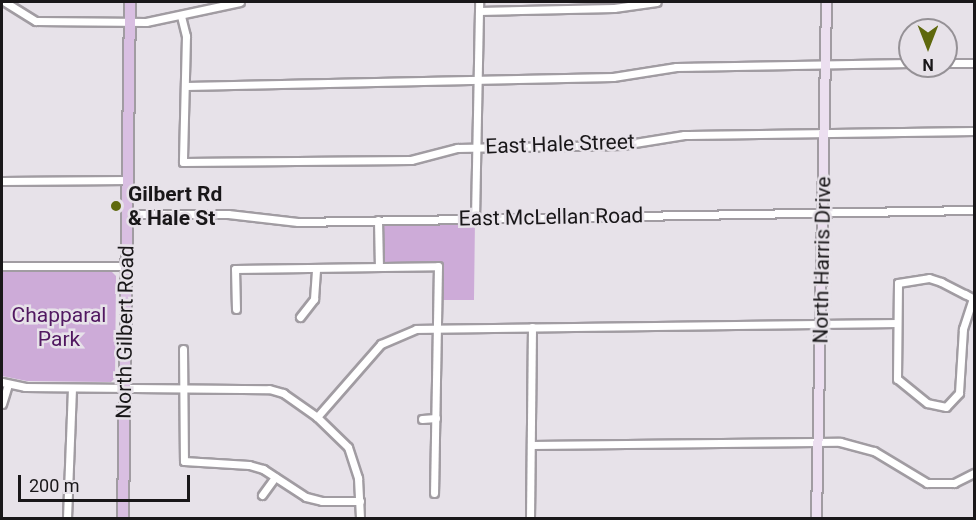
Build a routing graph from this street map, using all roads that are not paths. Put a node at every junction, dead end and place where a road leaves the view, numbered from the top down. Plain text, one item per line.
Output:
1 (5, 2) edge
2 (130, 2) edge
3 (240, 2) edge
4 (479, 2) edge
5 (657, 2) edge
6 (826, 2) edge
7 (478, 11) junction
8 (181, 16) junction
9 (130, 22) junction
10 (898, 63) edge
11 (958, 63) edge
12 (975, 63) edge
13 (825, 64) junction
14 (477, 79) junction
15 (186, 86) junction
16 (975, 131) edge
17 (825, 133) junction
18 (475, 147) junction
19 (128, 180) junction
20 (2, 181) edge
21 (975, 210) edge
22 (823, 212) junction
23 (127, 214) junction
24 (475, 219) junction
25 (378, 220) junction
26 (2, 266) edge
27 (126, 266) junction
28 (379, 267) junction
29 (316, 268) junction
30 (974, 299) edge
31 (236, 309) dead end
32 (300, 317) dead end
33 (821, 324) junction
34 (894, 324) junction
35 (532, 327) junction
36 (438, 328) junction
37 (183, 349) dead end
38 (4, 383) edge
39 (72, 388) junction
40 (125, 388) junction
41 (183, 389) junction
42 (2, 404) edge
43 (317, 417) junction
44 (436, 418) junction
45 (422, 419) dead end
46 (819, 442) junction
47 (531, 445) junction
48 (903, 470) junction
49 (975, 473) edge
50 (275, 477) junction
51 (898, 479) dead end
52 (434, 493) dead end
53 (262, 495) dead end
54 (360, 501) junction
55 (67, 519) edge
56 (123, 519) edge
57 (360, 519) edge
58 (530, 519) edge
59 (816, 519) edge

1 - 9 street
2 - 9 main road, North Gilbert Road
3 - 8 street
4 - 7 street
5 - 7 street
6 - 13 street, North Harris Drive
7 - 14 street
8 - 9 street
8 - 15 street
9 - 19 main road, North Gilbert Road
10 - 13 street
11 - 12 street
13 - 14 street
13 - 17 street, North Harris Drive
14 - 15 street
14 - 18 street
15 - 18 street, East Hale Street
16 - 17 street, East Hale Street
17 - 18 street, East Hale Street
17 - 22 street, North Harris Drive
18 - 24 street
19 - 20 street
19 - 23 main road, North Gilbert Road
21 - 22 street, East McLellan Road
22 - 24 street, East McLellan Road
22 - 33 street, North Harris Drive
23 - 25 street, East McLellan Road
23 - 27 main road, North Gilbert Road
24 - 25 street, East McLellan Road
25 - 28 street
26 - 27 street
27 - 40 main road, North Gilbert Road
28 - 29 street
28 - 36 street
29 - 31 street
29 - 32 street
30 - 34 street
30 - 34 street
33 - 34 street
33 - 35 street
33 - 46 street, North Harris Drive
35 - 36 street
35 - 47 street
36 - 43 street
36 - 44 street
37 - 41 street
38 - 39 street
38 - 42 street
39 - 40 street
39 - 55 street
40 - 41 street
40 - 56 main road, North Gilbert Road
41 - 43 street
41 - 50 street
43 - 54 street
44 - 45 street
44 - 52 street
46 - 47 street
46 - 48 street
46 - 59 street, North Harris Drive
47 - 58 street
48 - 49 street
48 - 51 street
50 - 53 street
50 - 54 street
54 - 57 street

